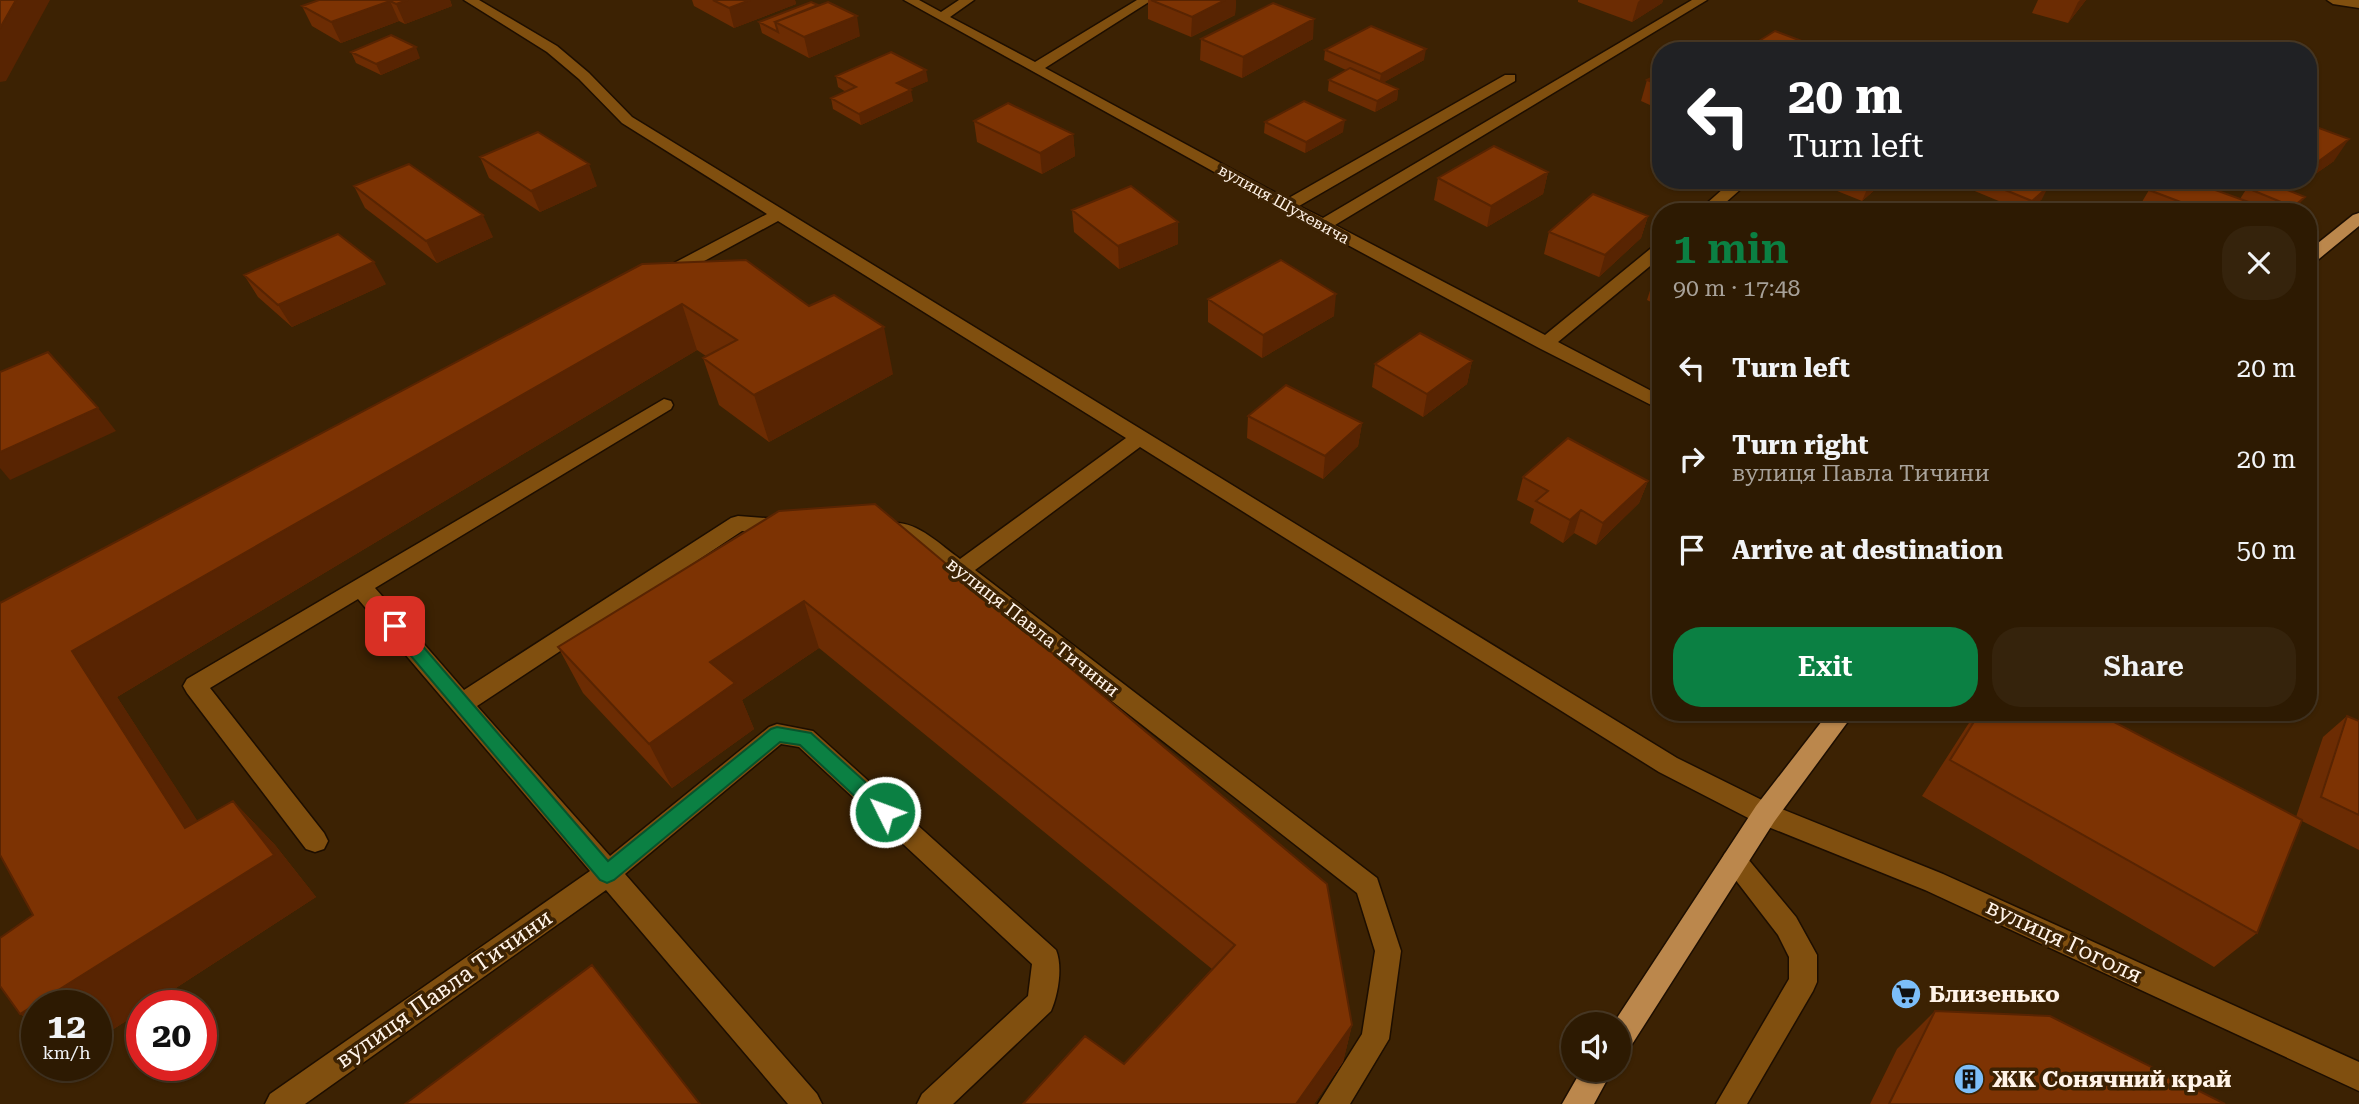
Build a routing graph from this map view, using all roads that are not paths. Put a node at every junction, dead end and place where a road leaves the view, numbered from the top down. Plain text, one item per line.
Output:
1 (470, 0) edge
2 (910, 0) edge
3 (968, 0) edge
4 (1146, 0) edge
5 (1701, 0) edge
6 (2333, 0) edge
7 (2359, 4) edge
8 (941, 17) junction
9 (1035, 68) junction
10 (1510, 78) dead end
11 (1732, 189) edge
12 (1716, 203) edge
13 (1287, 206) junction
14 (778, 214) junction
15 (2359, 218) edge
16 (1323, 225) junction
17 (2317, 252) edge
18 (1652, 255) edge
19 (644, 286) edge
20 (1545, 344) junction
21 (1652, 399) edge
22 (664, 405) dead end
23 (1139, 438) junction
24 (808, 526) edge
25 (863, 528) edge
26 (960, 570) junction
27 (361, 587) junction
28 (463, 703) junction
29 (1836, 721) edge
30 (1765, 814) junction
31 (315, 841) dead end
32 (1734, 861) junction
33 (607, 874) junction
34 (1631, 1020) edge
35 (2359, 1077) edge
36 (1591, 1082) edge
37 (280, 1104) edge
38 (807, 1104) edge
39 (932, 1104) edge
40 (1333, 1104) edge
41 (1577, 1104) edge
42 (1731, 1104) edge

1 - 14 street, вулиця Гоголя
2 - 8 street, вулиця Шухевича
3 - 8 street
4 - 9 street
5 - 16 street
6 - 7 street
8 - 9 street, вулиця Шухевича
9 - 13 street, вулиця Шухевича
10 - 13 street
11 - 12 street
13 - 16 street, вулиця Шухевича
14 - 19 street
14 - 23 street, вулиця Гоголя
15 - 17 main road
16 - 20 street, вулиця Шухевича
18 - 20 street
20 - 21 street, вулиця Шухевича
22 - 27 street
23 - 26 street
23 - 30 street, вулиця Гоголя
24 - 28 street
25 - 26 street, вулиця Павла Тичини
26 - 40 street, вулиця Павла Тичини
27 - 28 street
27 - 31 street
28 - 33 street
29 - 30 main road
30 - 32 main road
30 - 35 street, вулиця Гоголя
32 - 34 main road
32 - 42 street
33 - 37 street, вулиця Павла Тичини
33 - 38 street
33 - 39 street, вулиця Павла Тичини
36 - 41 main road

